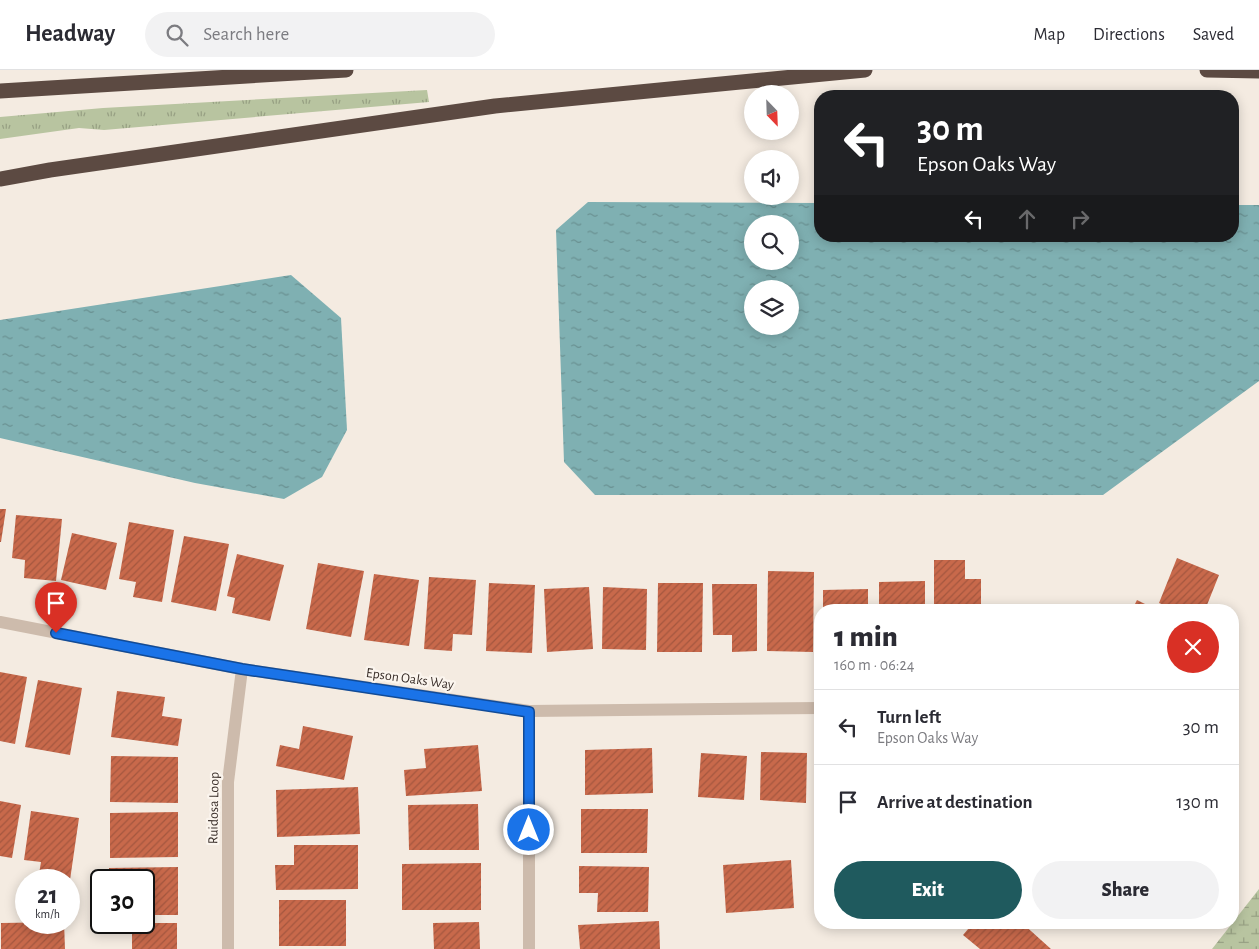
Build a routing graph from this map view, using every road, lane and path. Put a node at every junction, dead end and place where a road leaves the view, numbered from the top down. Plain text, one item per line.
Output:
1 (346, 70) edge
2 (866, 70) edge
3 (1207, 70) edge
4 (1259, 71) edge
5 (0, 91) edge
6 (0, 179) edge
7 (0, 622) edge
8 (242, 669) junction
9 (814, 708) edge
10 (529, 712) junction
11 (228, 949) edge
12 (529, 949) edge

1 - 5 highway
2 - 6 highway
3 - 4 highway
7 - 8 street, Epson Oaks Way
8 - 10 street, Epson Oaks Way
8 - 11 street, Ruidosa Loop
9 - 10 street, Epson Oaks Way
10 - 12 street

